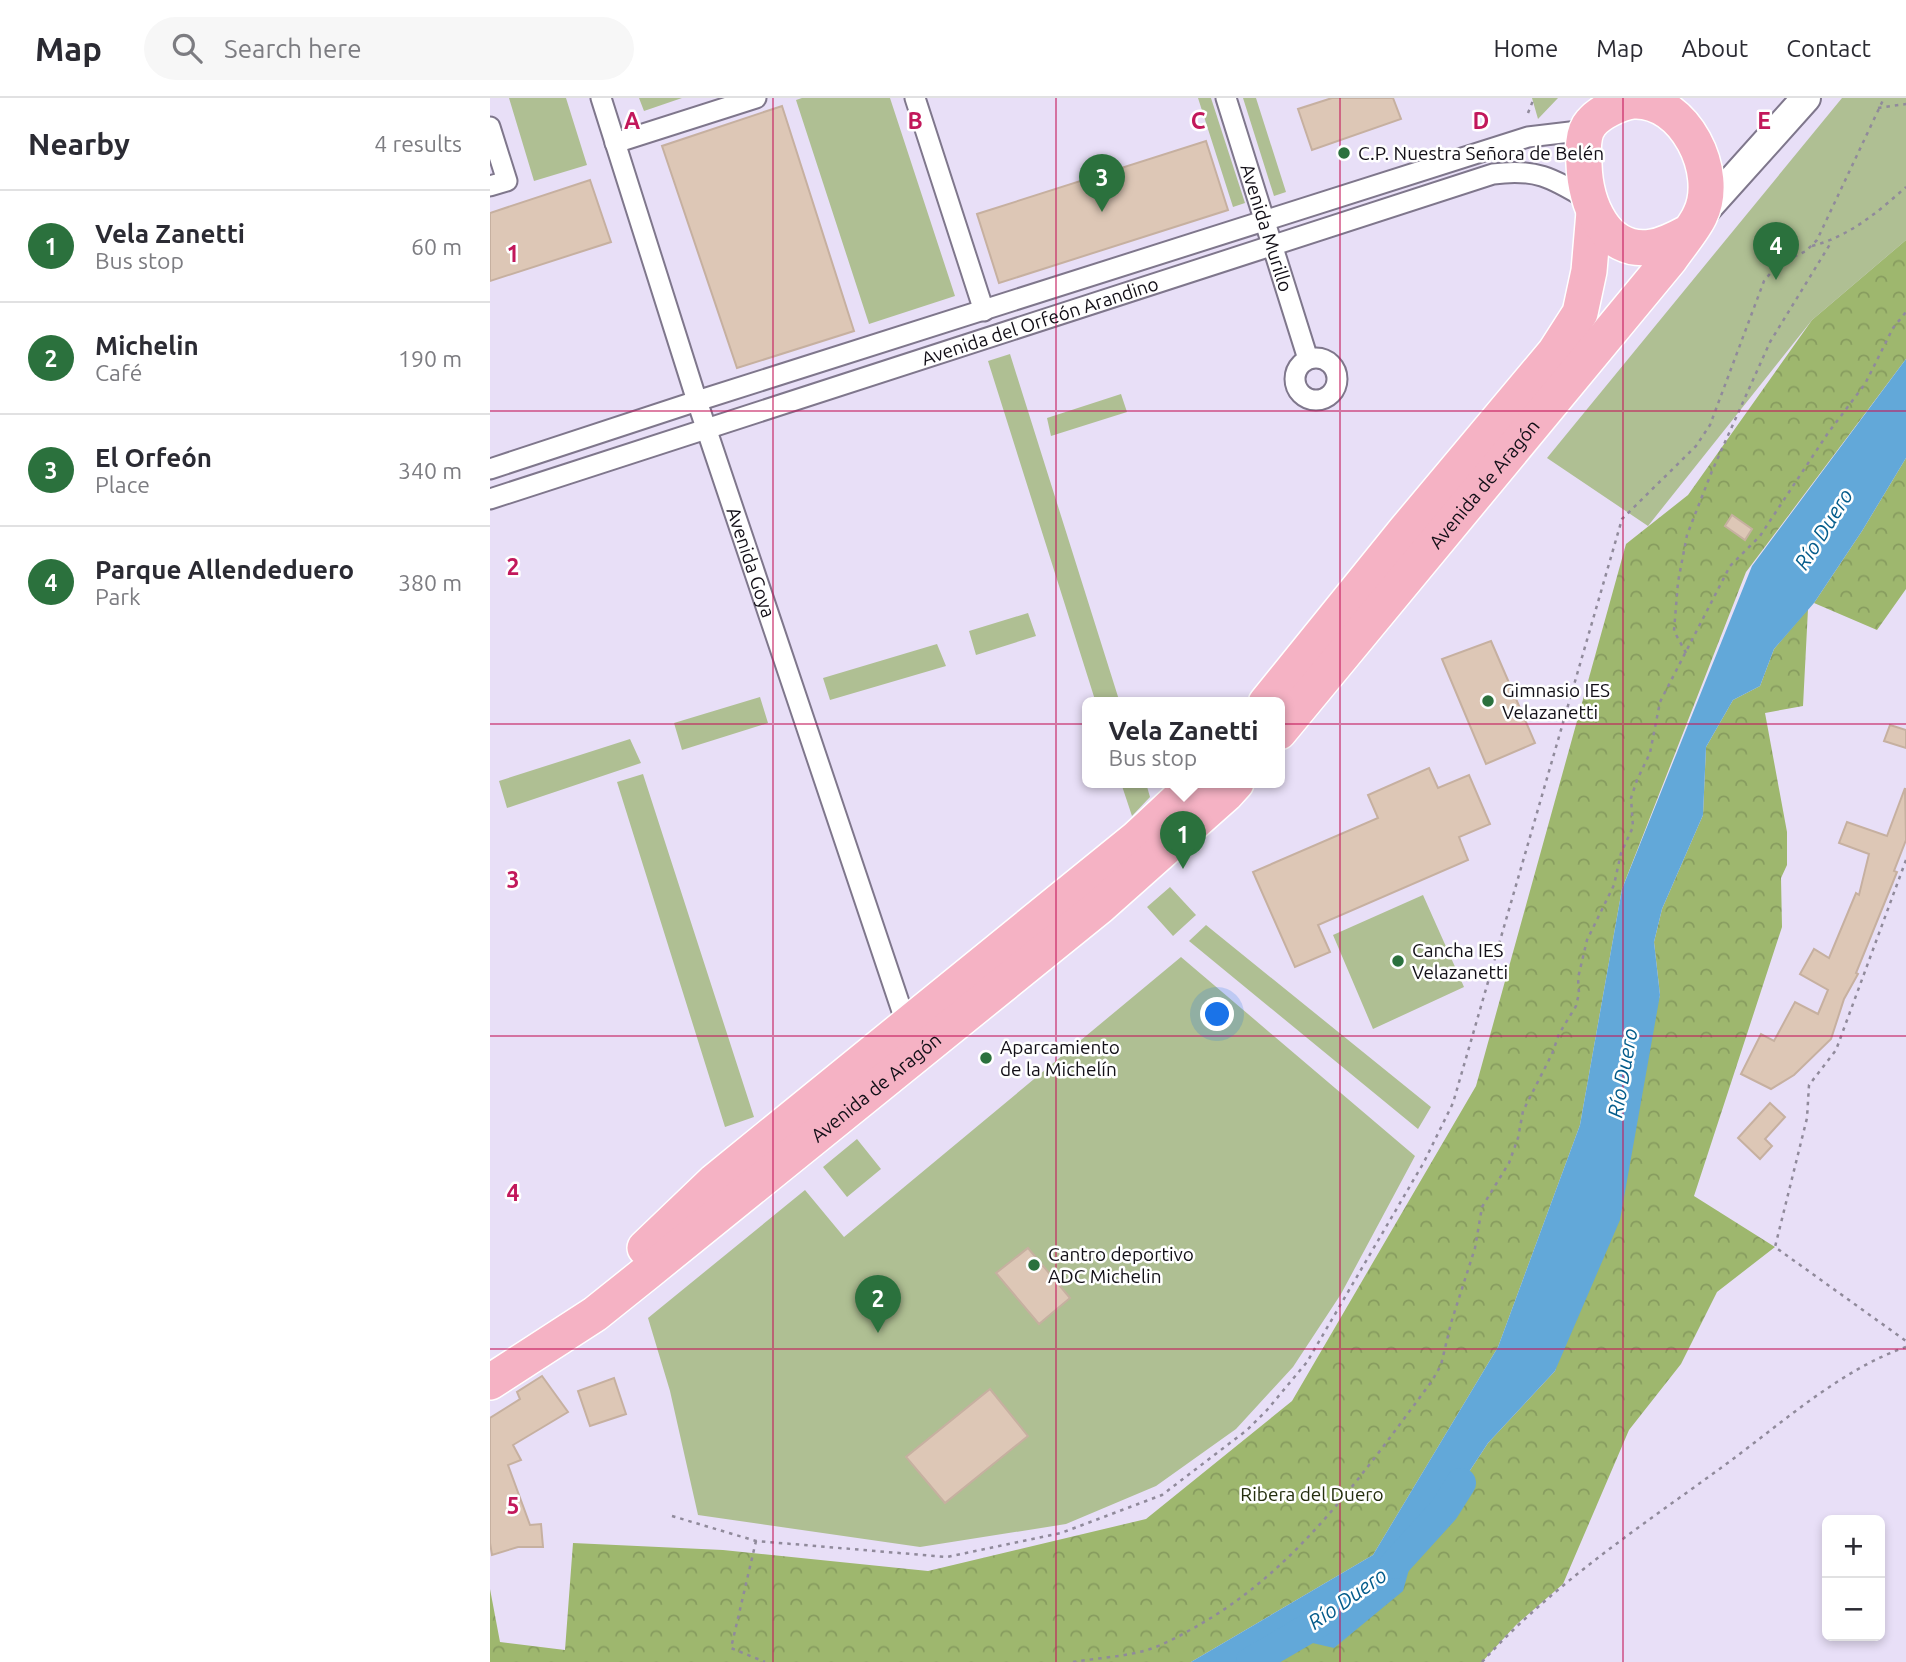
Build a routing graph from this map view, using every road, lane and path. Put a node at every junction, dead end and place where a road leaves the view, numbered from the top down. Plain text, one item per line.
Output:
1 (601, 98) edge
2 (756, 98) edge
3 (915, 98) edge
4 (1226, 98) edge
5 (1534, 98) edge
6 (1806, 98) edge
7 (1884, 98) edge
8 (1653, 100) edge
9 (1906, 104) edge
10 (1878, 108) junction
11 (1528, 113) dead end
12 (1587, 117) edge
13 (490, 127) edge
14 (615, 143) junction
15 (490, 187) edge
16 (1906, 187) edge
17 (1591, 206) junction
18 (1265, 220) junction
19 (1694, 224) junction
20 (1832, 241) junction
21 (1811, 246) junction
22 (1274, 247) junction
23 (984, 311) junction
24 (1906, 312) edge
25 (1308, 359) dead end
26 (697, 401) junction
27 (706, 429) junction
28 (490, 470) edge
29 (490, 499) edge
30 (1686, 653) junction
31 (1271, 697) edge
32 (1285, 725) edge
33 (1191, 788) edge
34 (1231, 788) edge
35 (1906, 860) edge
36 (907, 1026) junction
37 (848, 1109) junction
38 (1906, 1341) edge
39 (1906, 1347) edge
40 (496, 1378) edge
41 (672, 1516) dead end
42 (756, 1541) junction
43 (765, 1662) edge
44 (1073, 1662) edge
45 (1482, 1662) edge

1 - 14 street, Avenida Goya
2 - 14 street
3 - 23 street
4 - 18 street, Avenida Murillo
5 - 11 path
6 - 19 street
7 - 10 path
8 - 12 highway
8 - 19 highway
9 - 10 path
10 - 21 path
12 - 17 highway
12 - 18 street, Avenida del Orfeón Arandino
13 - 15 street
14 - 26 street, Avenida Goya
16 - 20 path
17 - 19 highway
17 - 22 street, Avenida del Orfeón Arandino
17 - 31 highway, Avenida de Aragón
18 - 22 street, Avenida Murillo
18 - 23 street, Avenida del Orfeón Arandino
19 - 32 highway, Avenida de Aragón
20 - 21 path
20 - 30 path
21 - 42 path
22 - 25 street, Avenida Murillo
22 - 27 street, Avenida del Orfeón Arandino
23 - 26 street, Avenida del Orfeón Arandino
24 - 30 path
26 - 27 street, Avenida Goya
26 - 28 street, Avenida del Orfeón Arandino
27 - 29 street, Avenida del Orfeón Arandino
27 - 36 street, Avenida Goya
30 - 44 path
33 - 36 highway, Avenida de Aragón
34 - 37 highway, Avenida de Aragón
35 - 38 path
36 - 37 street
36 - 40 highway, Avenida de Aragón
37 - 40 highway, Avenida de Aragón
39 - 45 path
41 - 42 path
42 - 43 path

